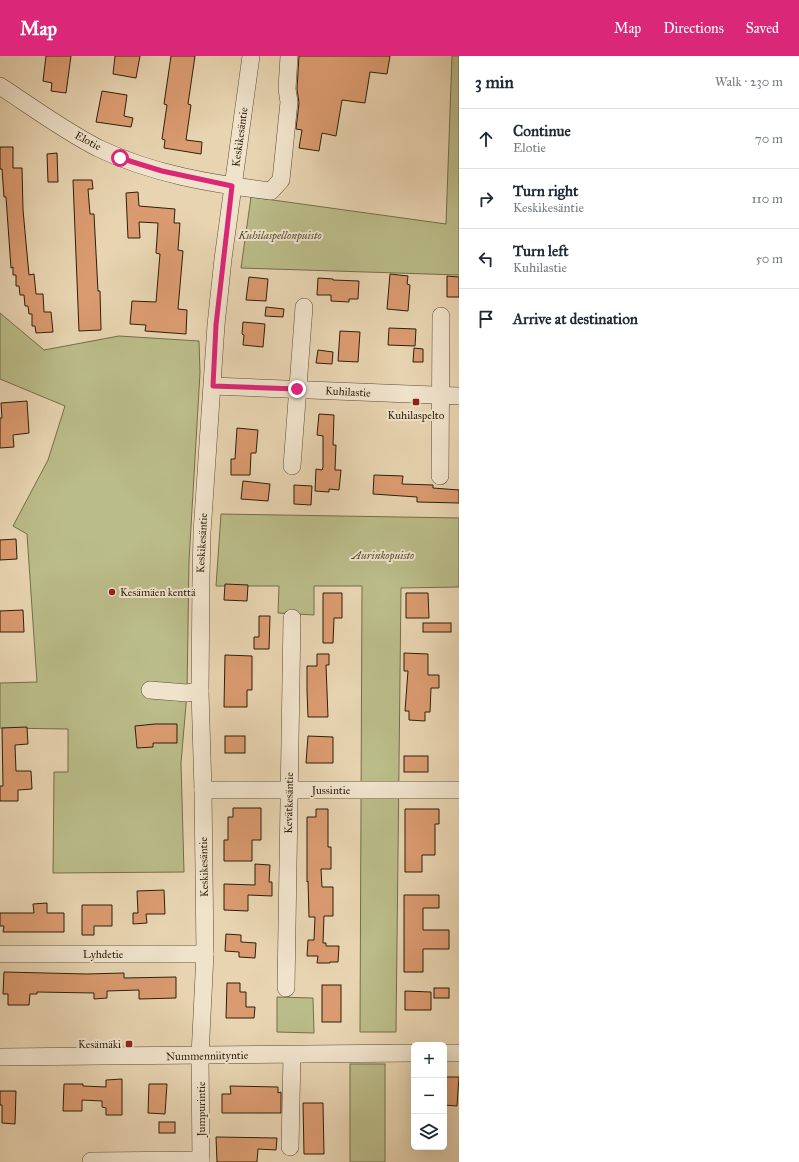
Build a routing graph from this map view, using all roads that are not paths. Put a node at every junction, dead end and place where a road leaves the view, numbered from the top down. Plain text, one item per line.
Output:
1 (251, 56) edge
2 (289, 56) edge
3 (0, 86) edge
4 (232, 186) junction
5 (304, 307) dead end
6 (441, 316) dead end
7 (213, 386) junction
8 (297, 389) junction
9 (440, 396) junction
10 (459, 396) edge
11 (292, 466) dead end
12 (440, 476) dead end
13 (292, 618) dead end
14 (150, 690) dead end
15 (200, 691) junction
16 (203, 790) junction
17 (289, 790) junction
18 (459, 790) edge
19 (0, 954) edge
20 (205, 954) junction
21 (286, 988) dead end
22 (411, 1053) edge
23 (447, 1053) edge
24 (459, 1053) edge
25 (292, 1055) junction
26 (200, 1056) junction
27 (0, 1057) edge
28 (290, 1147) dead end
29 (91, 1161) dead end
30 (201, 1161) edge

1 - 4 street, Keskikesäntie
2 - 4 street, Elotie
3 - 4 street, Elotie
4 - 7 street, Keskikesäntie
5 - 8 street
6 - 9 street
7 - 8 street, Kuhilastie
7 - 15 street, Keskikesäntie
8 - 9 street, Kuhilastie
8 - 11 street
9 - 10 street, Kuhilastie
9 - 12 street
13 - 17 street, Kevätkesäntie
14 - 15 street
15 - 16 street, Keskikesäntie
16 - 17 street, Jussintie
16 - 20 street, Keskikesäntie
17 - 18 street, Jussintie
17 - 21 street, Kevätkesäntie
19 - 20 street, Lyhdetie
20 - 26 street, Keskikesäntie
22 - 25 street, Nummenniityntie
23 - 24 street
25 - 26 street, Nummenniityntie
25 - 28 street
26 - 27 street, Nummenniityntie
26 - 30 street, Jumpurintie
29 - 30 street

